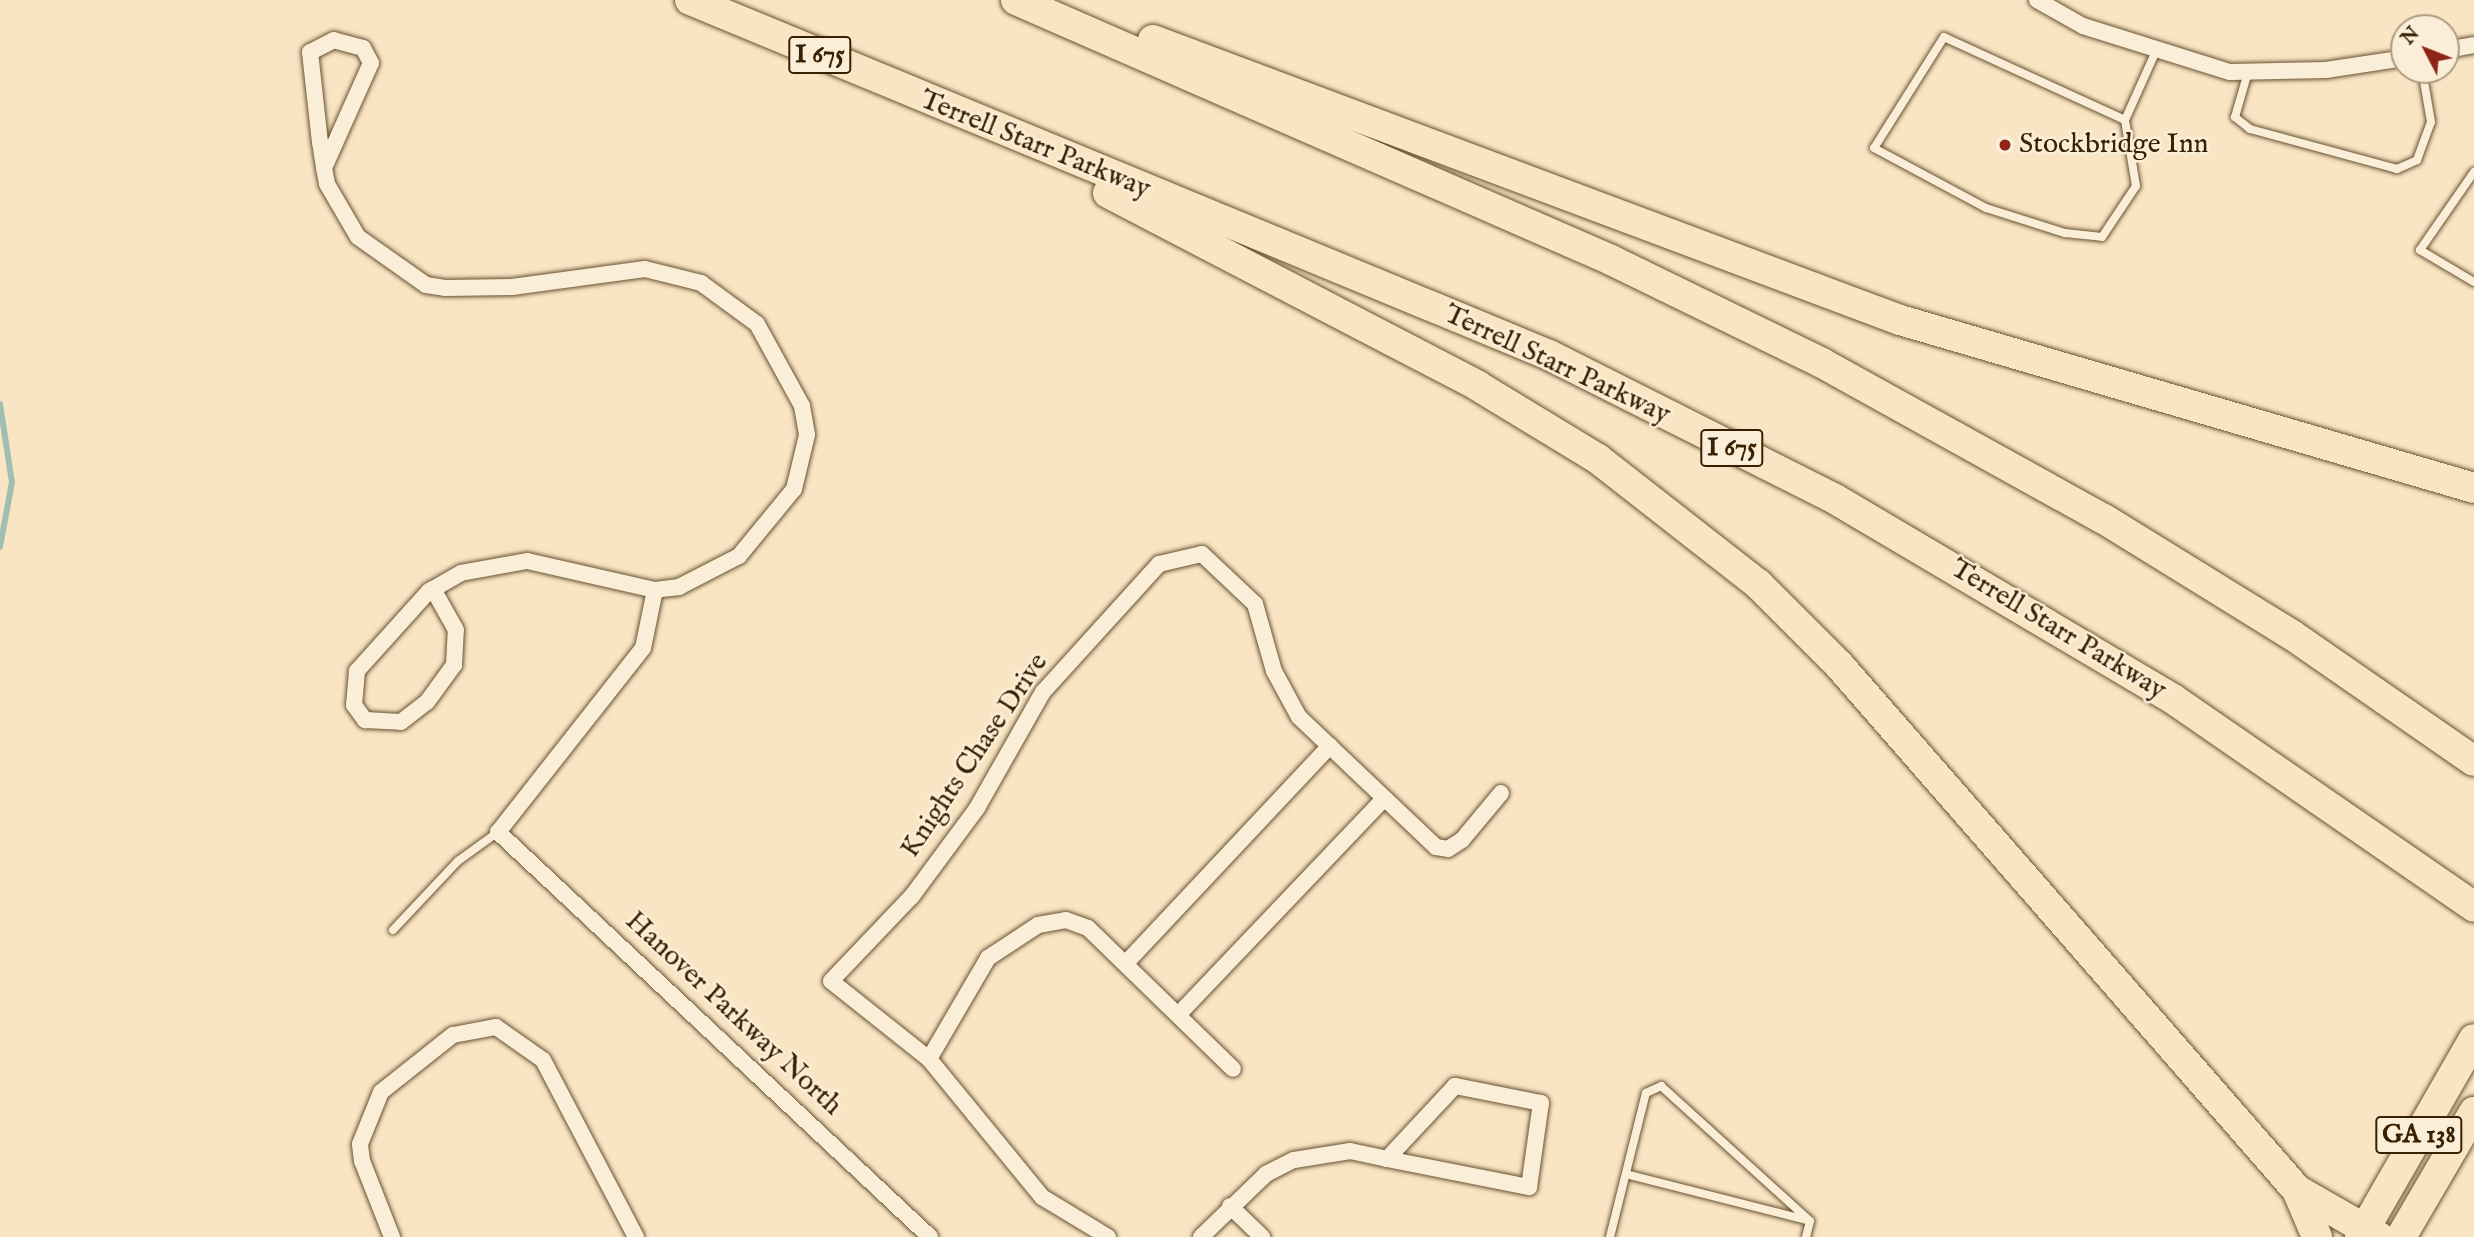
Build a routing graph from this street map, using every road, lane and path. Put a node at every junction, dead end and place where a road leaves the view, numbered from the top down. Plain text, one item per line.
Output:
1 (690, 0) edge
2 (1016, 0) edge
3 (1031, 0) edge
4 (2049, 3) edge
5 (2156, 51) junction
6 (2390, 59) edge
7 (2248, 72) junction
8 (2424, 84) edge
9 (950, 110) junction
10 (2125, 120) junction
11 (324, 168) junction
12 (2474, 172) edge
13 (2474, 282) edge
14 (2474, 488) edge
15 (433, 589) junction
16 (655, 590) junction
17 (1330, 746) junction
18 (2474, 761) edge
19 (1501, 793) dead end
20 (1384, 799) junction
21 (498, 832) junction
22 (2465, 900) edge
23 (393, 930) dead end
24 (1126, 963) junction
25 (1178, 1015) junction
26 (2474, 1039) edge
27 (929, 1059) junction
28 (1233, 1069) dead end
29 (2474, 1112) edge
30 (1387, 1158) junction
31 (1626, 1174) junction
32 (2297, 1190) junction
33 (1230, 1206) junction
34 (1810, 1221) junction
35 (2368, 1235) edge
36 (392, 1237) edge
37 (636, 1237) edge
38 (930, 1237) edge
39 (1108, 1237) edge
40 (1201, 1237) edge
41 (1262, 1237) edge
42 (1613, 1237) edge
43 (1806, 1237) edge
44 (2317, 1237) edge
45 (2400, 1237) edge

1 - 9 highway, Terrell Starr Parkway / I 675
2 - 18 highway
3 - 14 highway
4 - 5 street
5 - 7 street
5 - 10 lane
6 - 7 street
7 - 8 lane
9 - 22 highway, Terrell Starr Parkway / I 675
9 - 32 highway
10 - 10 lane
11 - 11 street
11 - 16 street
12 - 13 lane
15 - 15 street
15 - 16 street
16 - 21 street
17 - 20 street, Knights Chase Drive
17 - 24 street
17 - 27 street, Knights Chase Drive
19 - 20 street, Knights Chase Drive
20 - 25 street
21 - 23 lane
21 - 38 street, Hanover Parkway North
24 - 25 street
24 - 27 street
25 - 28 street
26 - 35 highway, GA 138
27 - 39 street, Knights Chase Drive
29 - 45 highway, GA 138
30 - 30 street
30 - 33 street
31 - 34 lane
31 - 34 lane
31 - 42 lane
32 - 35 highway
32 - 44 highway
33 - 40 street
33 - 41 street
34 - 43 lane
36 - 37 street

